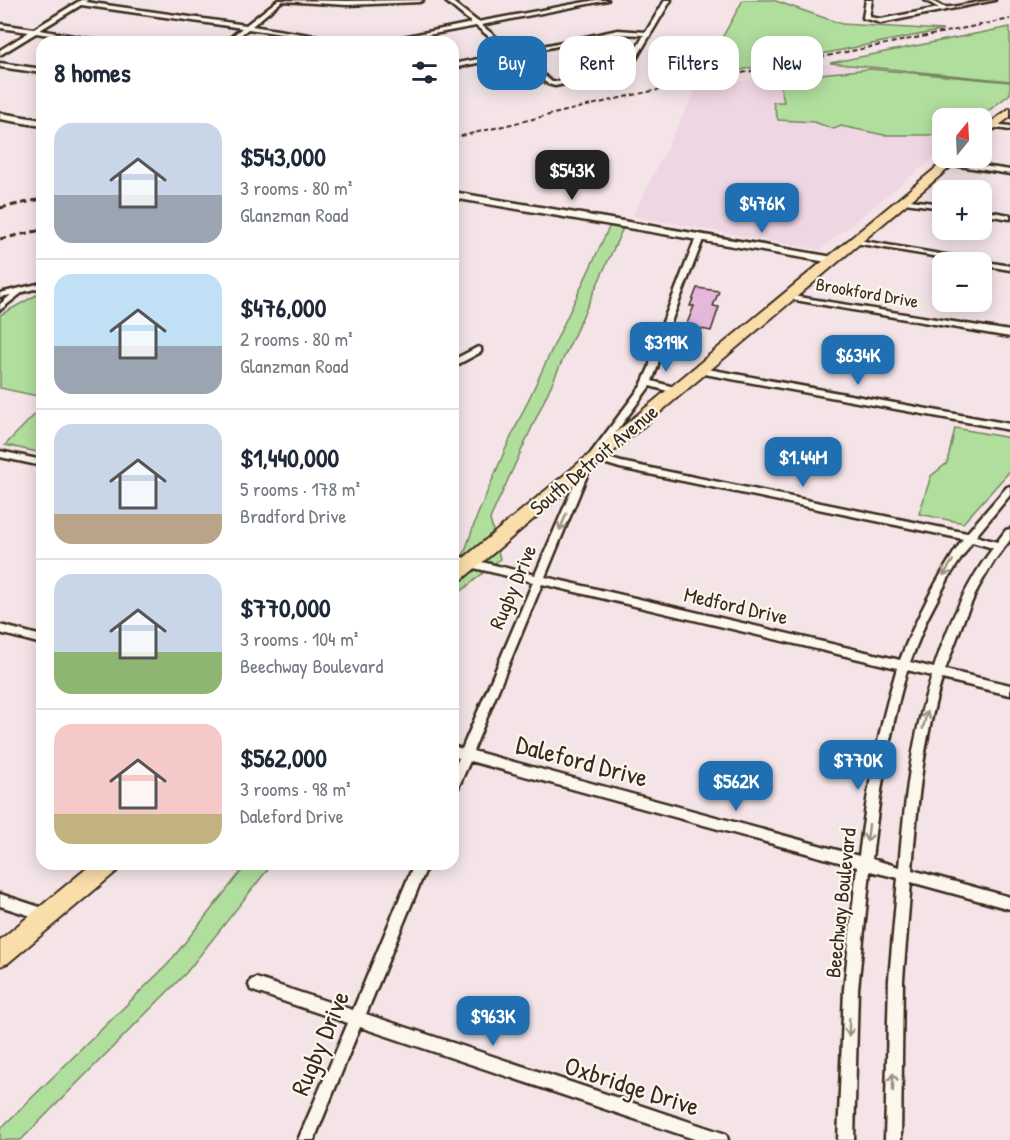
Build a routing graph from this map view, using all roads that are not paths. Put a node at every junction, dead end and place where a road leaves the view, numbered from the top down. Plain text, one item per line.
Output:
1 (282, 0) edge
2 (420, 0) edge
3 (447, 0) edge
4 (605, 0) edge
5 (668, 0) edge
6 (869, 0) edge
7 (928, 0) edge
8 (992, 0) edge
9 (82, 2) edge
10 (944, 9) junction
11 (477, 24) junction
12 (0, 26) edge
13 (246, 28) junction
14 (34, 31) junction
15 (648, 34) junction
16 (66, 36) edge
17 (236, 36) edge
18 (305, 36) edge
19 (413, 36) edge
20 (492, 36) edge
21 (547, 46) edge
22 (0, 53) edge
23 (477, 61) edge
24 (0, 65) edge
25 (459, 65) edge
26 (36, 70) edge
27 (547, 81) edge
28 (1010, 111) edge
29 (0, 116) edge
30 (36, 122) edge
31 (992, 126) joint
32 (1010, 128) edge
33 (943, 168) edge
34 (991, 168) edge
35 (1010, 172) edge
36 (459, 197) edge
37 (905, 201) junction
38 (932, 205) edge
39 (992, 214) edge
40 (1010, 217) edge
41 (700, 237) junction
42 (855, 241) junction
43 (932, 254) edge
44 (832, 261) junction
45 (992, 265) edge
46 (1010, 268) edge
47 (36, 286) edge
48 (21, 290) junction
49 (0, 295) edge
50 (789, 297) junction
51 (0, 308) edge
52 (1010, 334) edge
53 (478, 350) dead end
54 (459, 361) edge
55 (702, 371) junction
56 (647, 382) junction
57 (678, 391) junction
58 (1010, 427) edge
59 (0, 454) edge
60 (36, 462) edge
61 (591, 463) junction
62 (1010, 489) edge
63 (1010, 534) edge
64 (969, 537) junction
65 (1000, 547) junction
66 (459, 560) edge
67 (470, 563) junction
68 (459, 572) edge
69 (539, 580) junction
70 (0, 629) edge
71 (36, 638) edge
72 (903, 665) junction
73 (938, 673) junction
74 (1010, 690) edge
75 (460, 753) edge
76 (865, 864) junction
77 (102, 870) edge
78 (418, 870) edge
79 (905, 875) junction
80 (0, 900) edge
81 (1010, 903) edge
82 (48, 915) junction
83 (0, 955) edge
84 (256, 985) dead end
85 (356, 1019) junction
86 (306, 1140) edge
87 (720, 1140) edge
88 (846, 1140) edge
89 (893, 1140) edge

1 - 2 street
1 - 13 street
3 - 11 street
4 - 11 street
5 - 15 street
6 - 10 street
7 - 10 street
8 - 10 street
9 - 13 street
9 - 14 street
11 - 19 street
11 - 20 street
12 - 14 street
13 - 17 street
13 - 18 street
14 - 16 street
14 - 22 street
15 - 21 street
15 - 27 street
23 - 25 street
24 - 26 street
28 - 31 main road
29 - 30 street
31 - 32 street
33 - 37 main road, South Detroit Avenue
34 - 35 street
36 - 41 street
37 - 38 street
37 - 42 main road, South Detroit Avenue
39 - 40 street
41 - 44 street
41 - 56 street, Rugby Drive
42 - 43 street
42 - 44 main road, South Detroit Avenue
44 - 50 main road, South Detroit Avenue
45 - 46 street
47 - 48 street
48 - 49 street
48 - 51 street
50 - 52 street, Brookford Drive
50 - 55 main road, South Detroit Avenue
53 - 54 street
55 - 57 main road, South Detroit Avenue
55 - 58 street
56 - 57 street
56 - 61 street, Rugby Drive
57 - 61 main road, South Detroit Avenue
59 - 60 street
61 - 64 street
61 - 67 main road, South Detroit Avenue
61 -> 69 street, Rugby Drive
62 - 64 street, Beechway Boulevard
63 - 65 street
64 - 65 street
64 -> 72 street, Beechway Boulevard
65 - 73 street
66 - 67 street, Medford Drive
67 - 68 main road, South Detroit Avenue
67 - 69 street, Medford Drive
69 - 72 street, Medford Drive
69 - 75 street, Rugby Drive
70 - 71 street
72 - 73 street, Medford Drive
72 -> 76 street, Beechway Boulevard
73 - 74 street, Medford Drive
79 -> 73 street
75 - 76 street, Daleford Drive
76 - 79 street, Daleford Drive
76 -> 88 street, Beechway Boulevard
77 - 82 main road
78 - 85 street, Rugby Drive
79 - 81 street, Daleford Drive
89 -> 79 street
80 - 82 street
82 - 83 main road
84 - 85 street, Oxbridge Drive
85 - 86 street, Rugby Drive
85 - 87 street, Oxbridge Drive

